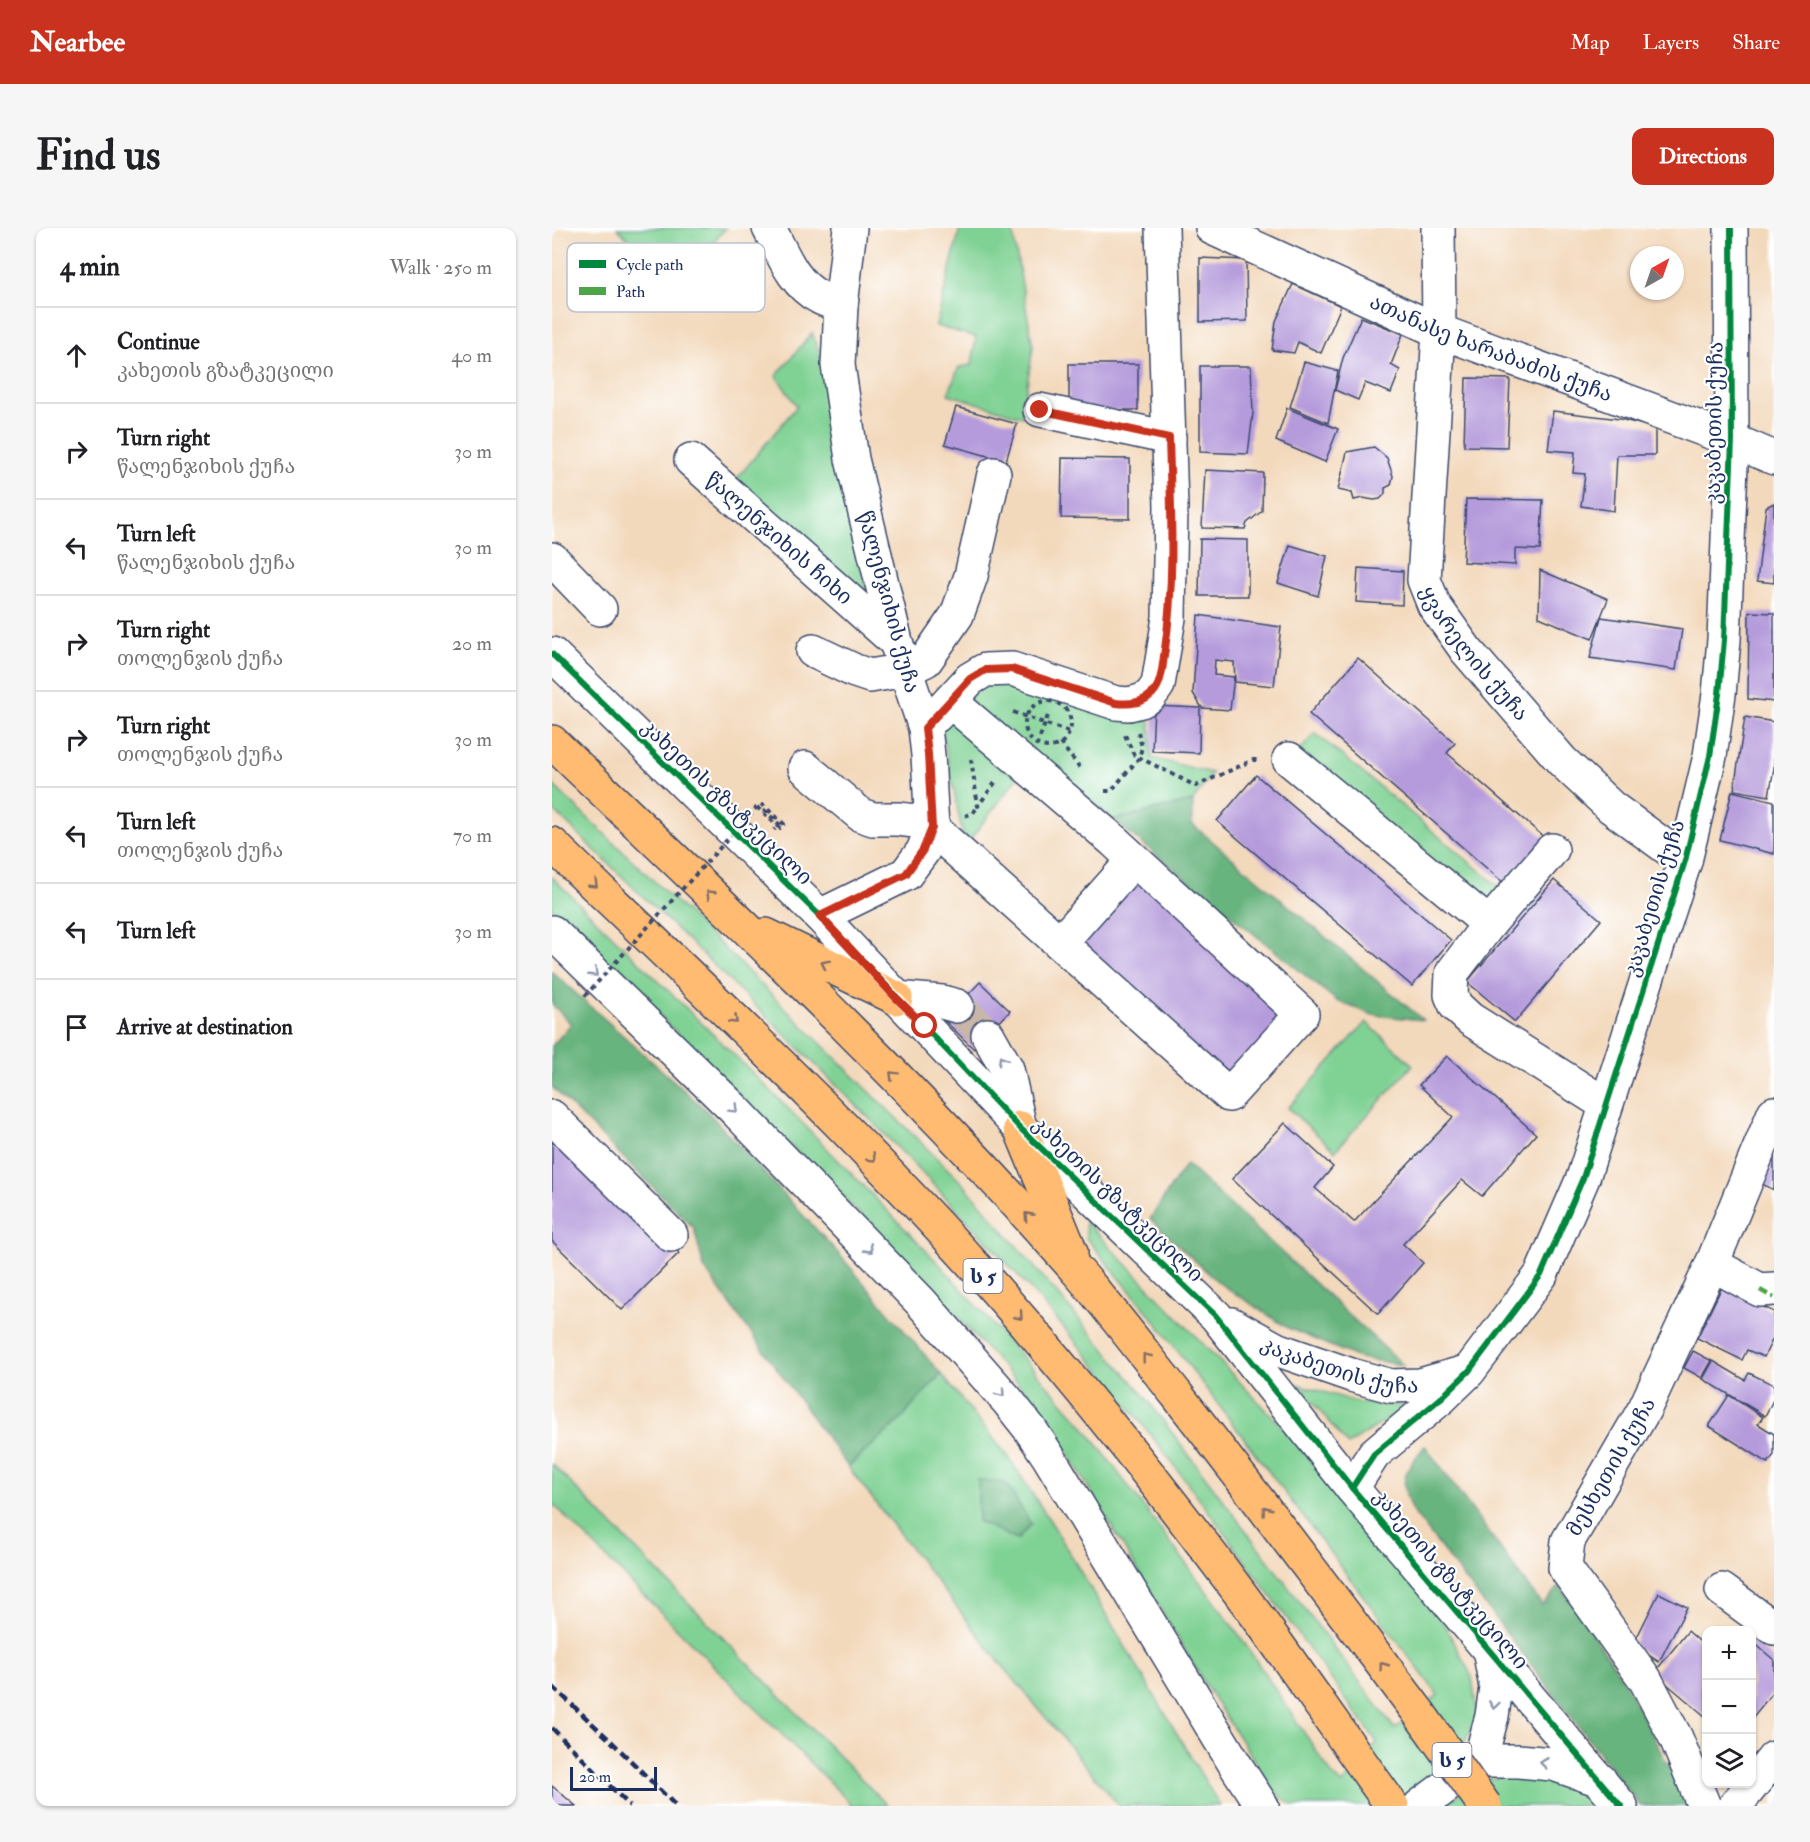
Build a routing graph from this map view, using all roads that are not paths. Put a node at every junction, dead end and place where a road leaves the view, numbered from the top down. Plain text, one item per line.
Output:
1 (769, 228) edge
2 (850, 228) edge
3 (1162, 228) edge
4 (1212, 228) edge
5 (1438, 228) edge
6 (1731, 228) edge
7 (841, 306) junction
8 (1439, 331) junction
9 (1040, 410) dead end
10 (1169, 438) junction
11 (1732, 440) junction
12 (1774, 458) edge
13 (691, 459) dead end
14 (994, 474) dead end
15 (552, 559) edge
16 (600, 609) dead end
17 (813, 651) dead end
18 (552, 654) edge
19 (900, 656) junction
20 (950, 701) junction
21 (925, 728) junction
22 (552, 742) edge
23 (1289, 759) road end
24 (805, 768) dead end
25 (932, 825) junction
26 (552, 844) edge
27 (1552, 850) dead end
28 (1134, 860) junction
29 (1685, 861) junction
30 (820, 916) junction
31 (741, 923) junction
32 (1489, 924) junction
33 (552, 932) edge
34 (1060, 943) junction
35 (896, 998) junction
36 (957, 1006) tunnel mouth
37 (988, 1035) tunnel mouth
38 (1605, 1104) junction
39 (1774, 1113) edge
40 (552, 1117) edge
41 (1020, 1128) junction
42 (671, 1235) dead end
43 (1712, 1264) junction
44 (1081, 1275) junction
45 (1774, 1289) edge
46 (1216, 1316) junction
47 (1469, 1371) junction
48 (1352, 1488) junction
49 (1722, 1590) dead end
50 (1774, 1628) edge
51 (1489, 1648) junction
52 (1774, 1758) edge
53 (1480, 1761) junction
54 (1600, 1780) junction
55 (1751, 1800) edge
56 (1262, 1806) edge
57 (1392, 1806) edge
58 (1420, 1806) edge
59 (1485, 1806) edge
60 (1621, 1806) edge
61 (1704, 1806) edge

1 - 7 street
2 - 7 street, წალენჯიხის ქუჩა
3 - 10 street
4 - 8 street, ათანასე ხარაბაძის ქუჩა
5 - 8 street, ყვარელის ქუჩა
6 - 11 street, კაკაბეთის ქუჩა
7 - 19 street, წალენჯიხის ქუჩა
8 - 11 street, ათანასე ხარაბაძის ქუჩა
8 - 29 street, ყვარელის ქუჩა
9 - 10 street
10 - 20 street
11 - 12 street, ათანასე ხარაბაძის ქუჩა
11 - 29 street, კაკაბეთის ქუჩა
13 - 19 street, წალენჯიხის ჩიხი
14 - 19 street
15 - 16 street
17 - 19 street
18 - 30 street, კახეთის გზატკეცილი
19 - 21 street, წალენჯიხის ქუჩა
20 - 21 street
20 - 28 street
21 - 25 street, წალენჯიხის ქუჩა
31 -> 22 highway, ს 5
23 - 32 street
24 - 25 street
25 - 30 street, წალენჯიხის ქუჩა
25 - 34 street
26 -> 57 highway, ს 5
27 - 32 street
28 - 34 street
28 - 34 street
29 - 38 street, კაკაბეთის ქუჩა
30 - 35 street, კახეთის გზატკეცილი
35 -> 31 highway
44 -> 31 highway, ს 5
32 - 38 street
33 -> 56 street
35 - 36 street
35 - 41 street, კახეთის გზატკეცილი
41 -> 37 street
38 - 47 street, კაკაბეთის ქუჩა
39 - 43 street, მესხეთის ქუჩა
40 - 42 street
41 - 44 highway
41 - 46 street, კახეთის გზატკეცილი
43 - 45 street
43 - 61 street, მესხეთის ქუჩა
59 -> 44 highway, ს 5, bridge
46 - 47 street, კაკაბეთის ქუჩა
46 - 48 street, კახეთის გზატკეცილი
47 - 48 street, კაკაბეთის ქუჩა
48 - 51 street, კახეთის გზატკეცილი
49 - 50 street
51 -> 53 street, კახეთის გზატკეცილი
51 - 54 street, კახეთის გზატკეცილი
52 - 55 street
54 -> 53 street
53 - 58 street
54 - 60 street, კახეთის გზატკეცილი

